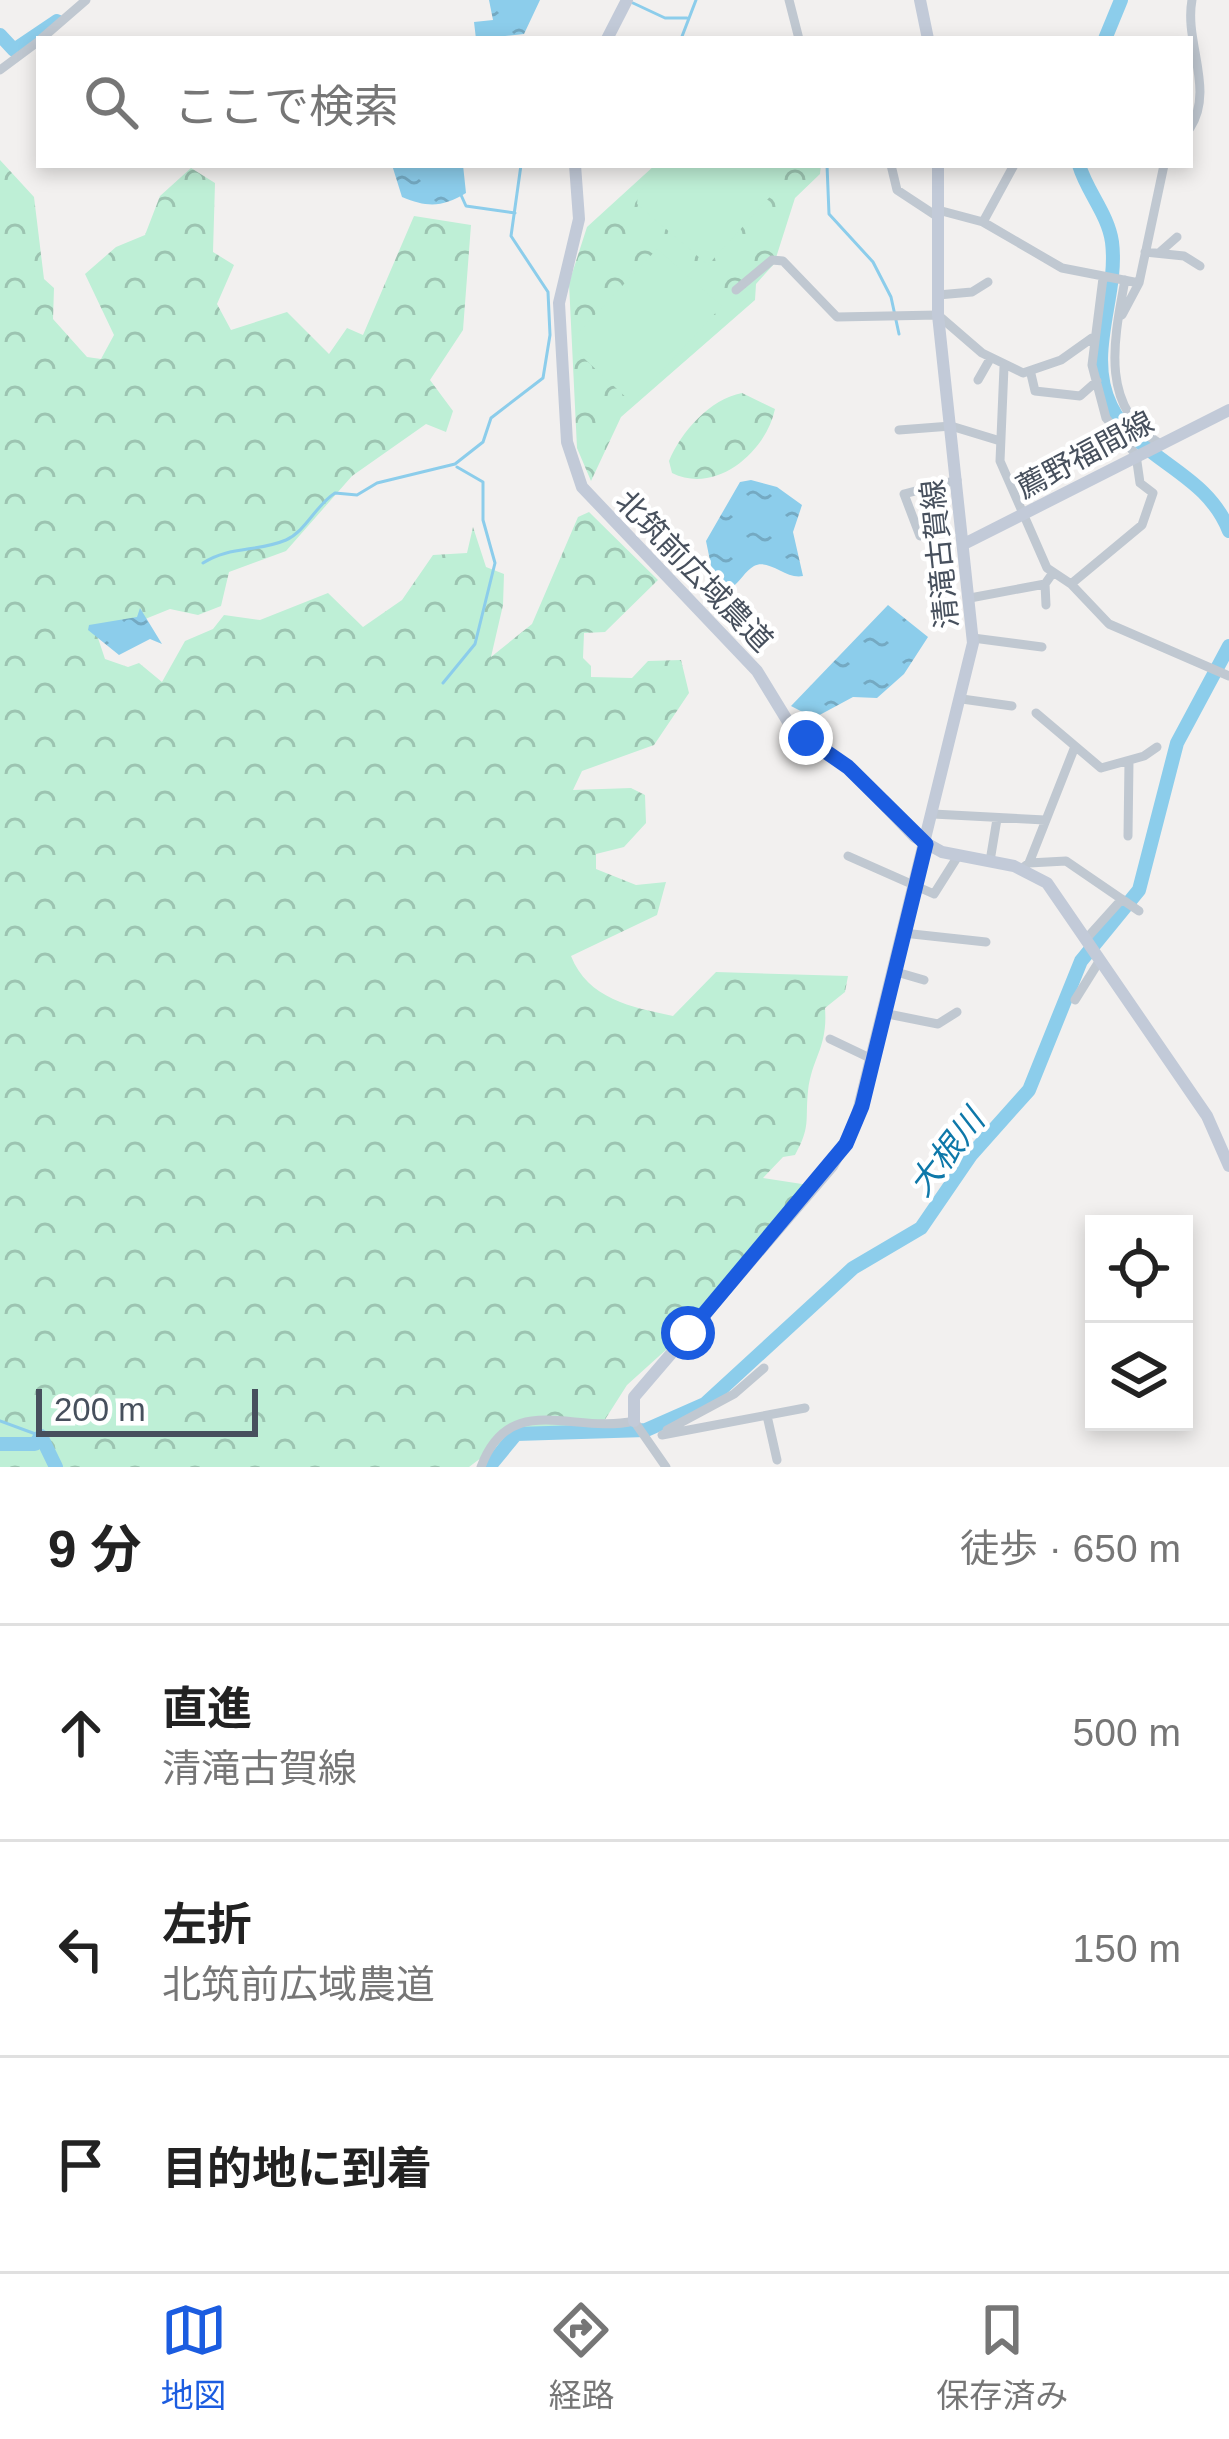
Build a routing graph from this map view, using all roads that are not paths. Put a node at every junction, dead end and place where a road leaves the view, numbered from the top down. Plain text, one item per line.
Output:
1 (86, 0) edge
2 (627, 0) edge
3 (789, 0) edge
4 (920, 0) edge
5 (1192, 0) edge
6 (45, 36) edge
7 (609, 36) edge
8 (798, 36) edge
9 (927, 36) edge
10 (1189, 36) edge
11 (36, 43) edge
12 (1193, 60) edge
13 (0, 70) edge
14 (1193, 118) edge
15 (575, 168) edge
16 (892, 168) edge
17 (938, 168) edge
18 (1012, 168) edge
19 (1162, 168) edge
20 (938, 213) junction
21 (983, 222) junction
22 (1178, 237) dead end
23 (1145, 252) junction
24 (1160, 252) junction
25 (1200, 266) dead end
26 (1103, 278) junction
27 (1125, 280) junction
28 (988, 282) dead end
29 (1139, 283) junction
30 (736, 290) dead end
31 (938, 295) junction
32 (938, 316) junction
33 (1117, 324) junction
34 (1092, 338) junction
35 (990, 358) junction
36 (1004, 367) junction
37 (1031, 374) junction
38 (978, 380) dead end
39 (1097, 381) junction
40 (1229, 410) edge
41 (951, 426) junction
42 (899, 430) dead end
43 (998, 440) junction
44 (1159, 443) junction
45 (1139, 454) junction
46 (957, 480) junction
47 (926, 486) junction
48 (927, 513) dead end
49 (1022, 514) junction
50 (920, 536) dead end
51 (964, 544) junction
52 (1048, 579) junction
53 (1071, 584) junction
54 (1057, 591) dead end
55 (970, 598) junction
56 (1046, 605) dead end
57 (974, 638) junction
58 (1042, 647) dead end
59 (1229, 676) edge
60 (962, 699) junction
61 (1012, 706) dead end
62 (1036, 713) dead end
63 (1157, 747) dead end
64 (1074, 748) junction
65 (1129, 760) junction
66 (933, 814) junction
67 (997, 819) junction
68 (1046, 820) junction
69 (1128, 836) dead end
70 (926, 844) junction
71 (848, 856) dead end
72 (958, 856) junction
73 (990, 861) junction
74 (1026, 866) junction
75 (914, 888) junction
76 (1122, 898) junction
77 (1139, 911) dead end
78 (902, 933) junction
79 (1088, 941) junction
80 (986, 942) dead end
81 (1100, 960) junction
82 (893, 971) junction
83 (924, 980) dead end
84 (1075, 1000) dead end
85 (883, 1012) junction
86 (957, 1012) dead end
87 (830, 1039) dead end
88 (872, 1059) junction
89 (1229, 1166) edge
90 (764, 1368) dead end
91 (806, 1408) dead end
92 (634, 1420) junction
93 (768, 1420) junction
94 (662, 1435) junction
95 (647, 1442) junction
96 (777, 1460) dead end
97 (481, 1467) edge
98 (666, 1467) edge

1 - 6 street
2 - 7 main road
3 - 8 street
4 - 9 main road
5 - 10 street
11 - 13 street
12 - 14 street
15 - 70 main road, 北筑前広域農道
16 - 20 street
17 - 20 main road, 清滝古賀線
18 - 21 street
19 - 23 street
20 - 21 street
20 - 31 main road, 清滝古賀線
21 - 26 street
22 - 24 street
23 - 24 street
23 - 29 street
24 - 25 street
26 - 27 street
26 - 34 street
27 - 29 street
27 - 33 street
28 - 31 street
29 - 33 street
30 - 32 street
31 - 32 main road, 清滝古賀線
32 - 35 street
32 - 41 main road, 清滝古賀線
33 - 44 street
34 - 37 street
34 - 39 street
35 - 36 street
35 - 38 street
36 - 37 street
36 - 43 street
37 - 39 street
39 - 45 street
40 - 44 main road, 薦野福間線
41 - 42 street
41 - 43 street
41 - 46 main road, 清滝古賀線
43 - 49 street
44 - 45 main road, 薦野福間線
45 - 49 main road, 薦野福間線
45 - 53 street
46 - 47 street
46 - 51 main road, 清滝古賀線
47 - 48 street
47 - 50 street
49 - 51 main road, 薦野福間線
49 - 52 street
51 - 55 main road, 清滝古賀線
52 - 53 street
52 - 54 street
52 - 55 street
52 - 56 street
53 - 59 street
55 - 57 main road, 清滝古賀線
57 - 58 street
57 - 60 main road, 清滝古賀線
60 - 61 street
60 - 66 main road, 清滝古賀線
62 - 64 street
63 - 65 street
64 - 65 street
64 - 68 street
65 - 69 street
66 - 67 street
66 - 70 main road, 清滝古賀線
67 - 68 street
67 - 73 street
68 - 74 street
70 - 72 main road, 北筑前広域農道
70 - 75 main road, 清滝古賀線
71 - 75 street
72 - 73 main road, 北筑前広域農道
72 - 75 street
73 - 74 main road, 北筑前広域農道
74 - 76 street
74 - 79 main road
75 - 78 main road, 清滝古賀線
76 - 77 street
76 - 79 street
78 - 80 street
78 - 82 main road, 清滝古賀線
79 - 81 main road
81 - 84 street
81 - 89 main road
82 - 83 street
82 - 85 main road, 清滝古賀線
85 - 86 street
85 - 88 main road, 清滝古賀線
87 - 88 street
88 - 92 main road, 清滝古賀線
90 - 94 street
91 - 93 street
92 - 95 street
92 - 97 street
93 - 94 street
93 - 96 street
94 - 95 street
95 - 98 street

